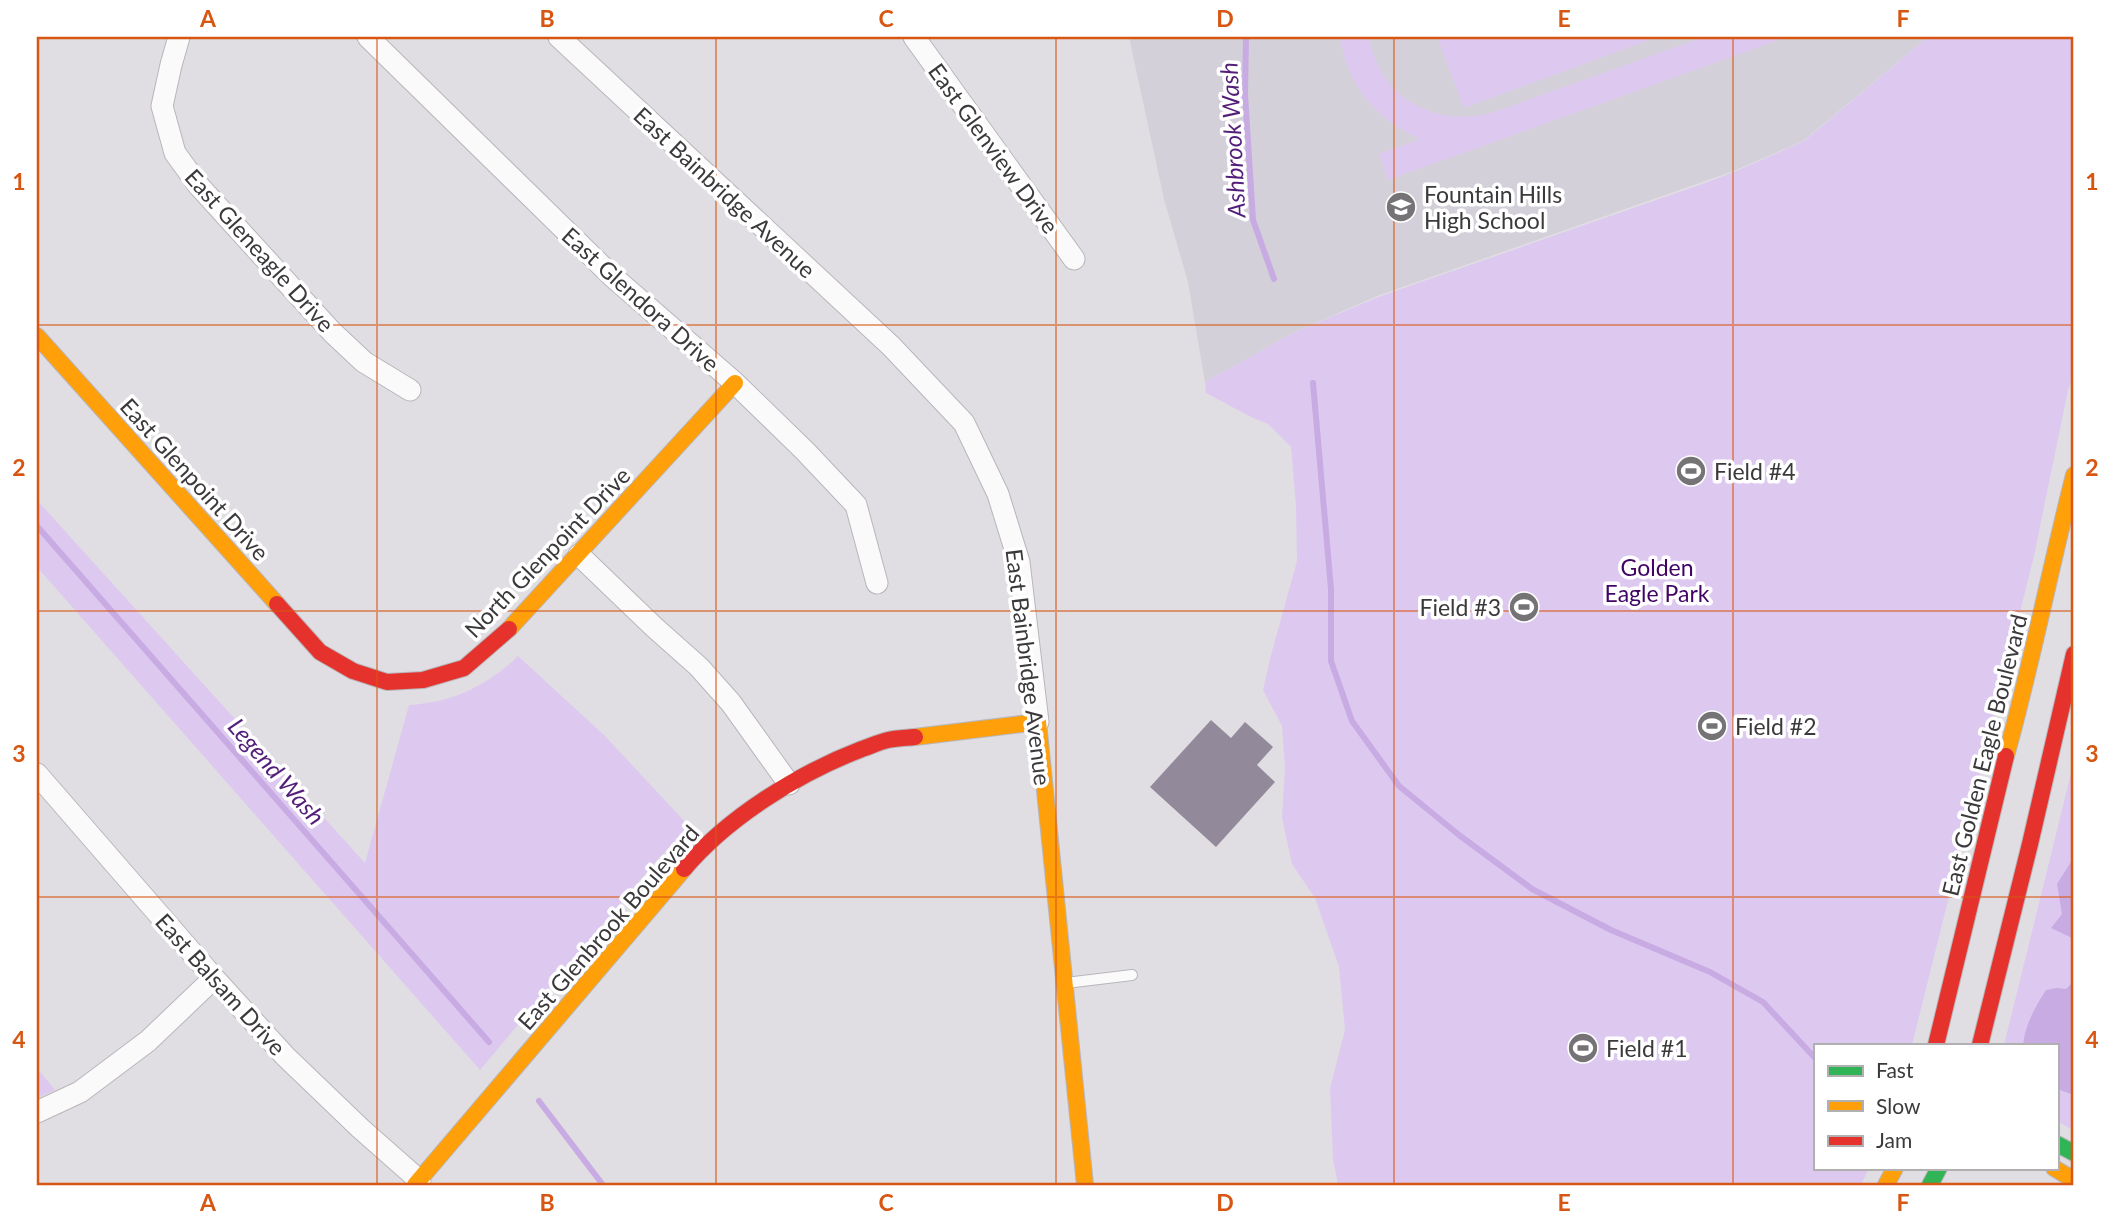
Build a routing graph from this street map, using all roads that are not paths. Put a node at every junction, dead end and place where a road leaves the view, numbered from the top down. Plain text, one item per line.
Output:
1 (179, 37) edge
2 (368, 37) edge
3 (559, 37) edge
4 (914, 37) edge
5 (1074, 259) dead end
6 (37, 335) edge
7 (735, 383) junction
8 (411, 390) dead end
9 (2074, 475) edge
10 (579, 555) junction
11 (877, 583) dead end
12 (320, 652) joint
13 (2074, 654) edge
14 (1038, 722) junction
15 (37, 774) edge
16 (789, 784) junction
17 (1132, 975) dead end
18 (214, 978) junction
19 (1065, 983) junction
20 (1936, 1044) edge
21 (1980, 1044) edge
22 (37, 1112) edge
23 (2058, 1145) edge
24 (2074, 1153) edge
25 (2057, 1170) edge
26 (2074, 1180) edge
27 (418, 1183) edge
28 (1085, 1185) edge

1 - 8 street, East Gleneagle Drive
2 - 7 street, East Glendora Drive
3 - 14 street, East Bainbridge Avenue
4 - 5 street, East Glenview Drive
6 - 12 street, East Glenpoint Drive
7 - 10 street, North Glenpoint Drive
7 - 11 street, East Glendora Drive
9 - 20 street, East Golden Eagle Boulevard
10 - 12 street, North Glenpoint Drive
10 - 16 street
13 - 21 street
14 - 16 street, East Glenbrook Boulevard
14 - 19 street, East Bainbridge Avenue
15 - 18 street, East Balsam Drive
16 - 27 street, East Glenbrook Boulevard
17 - 19 lane
18 - 22 street
18 - 27 street, East Balsam Drive
19 - 28 street, East Bainbridge Avenue
23 - 24 street
25 - 26 street

